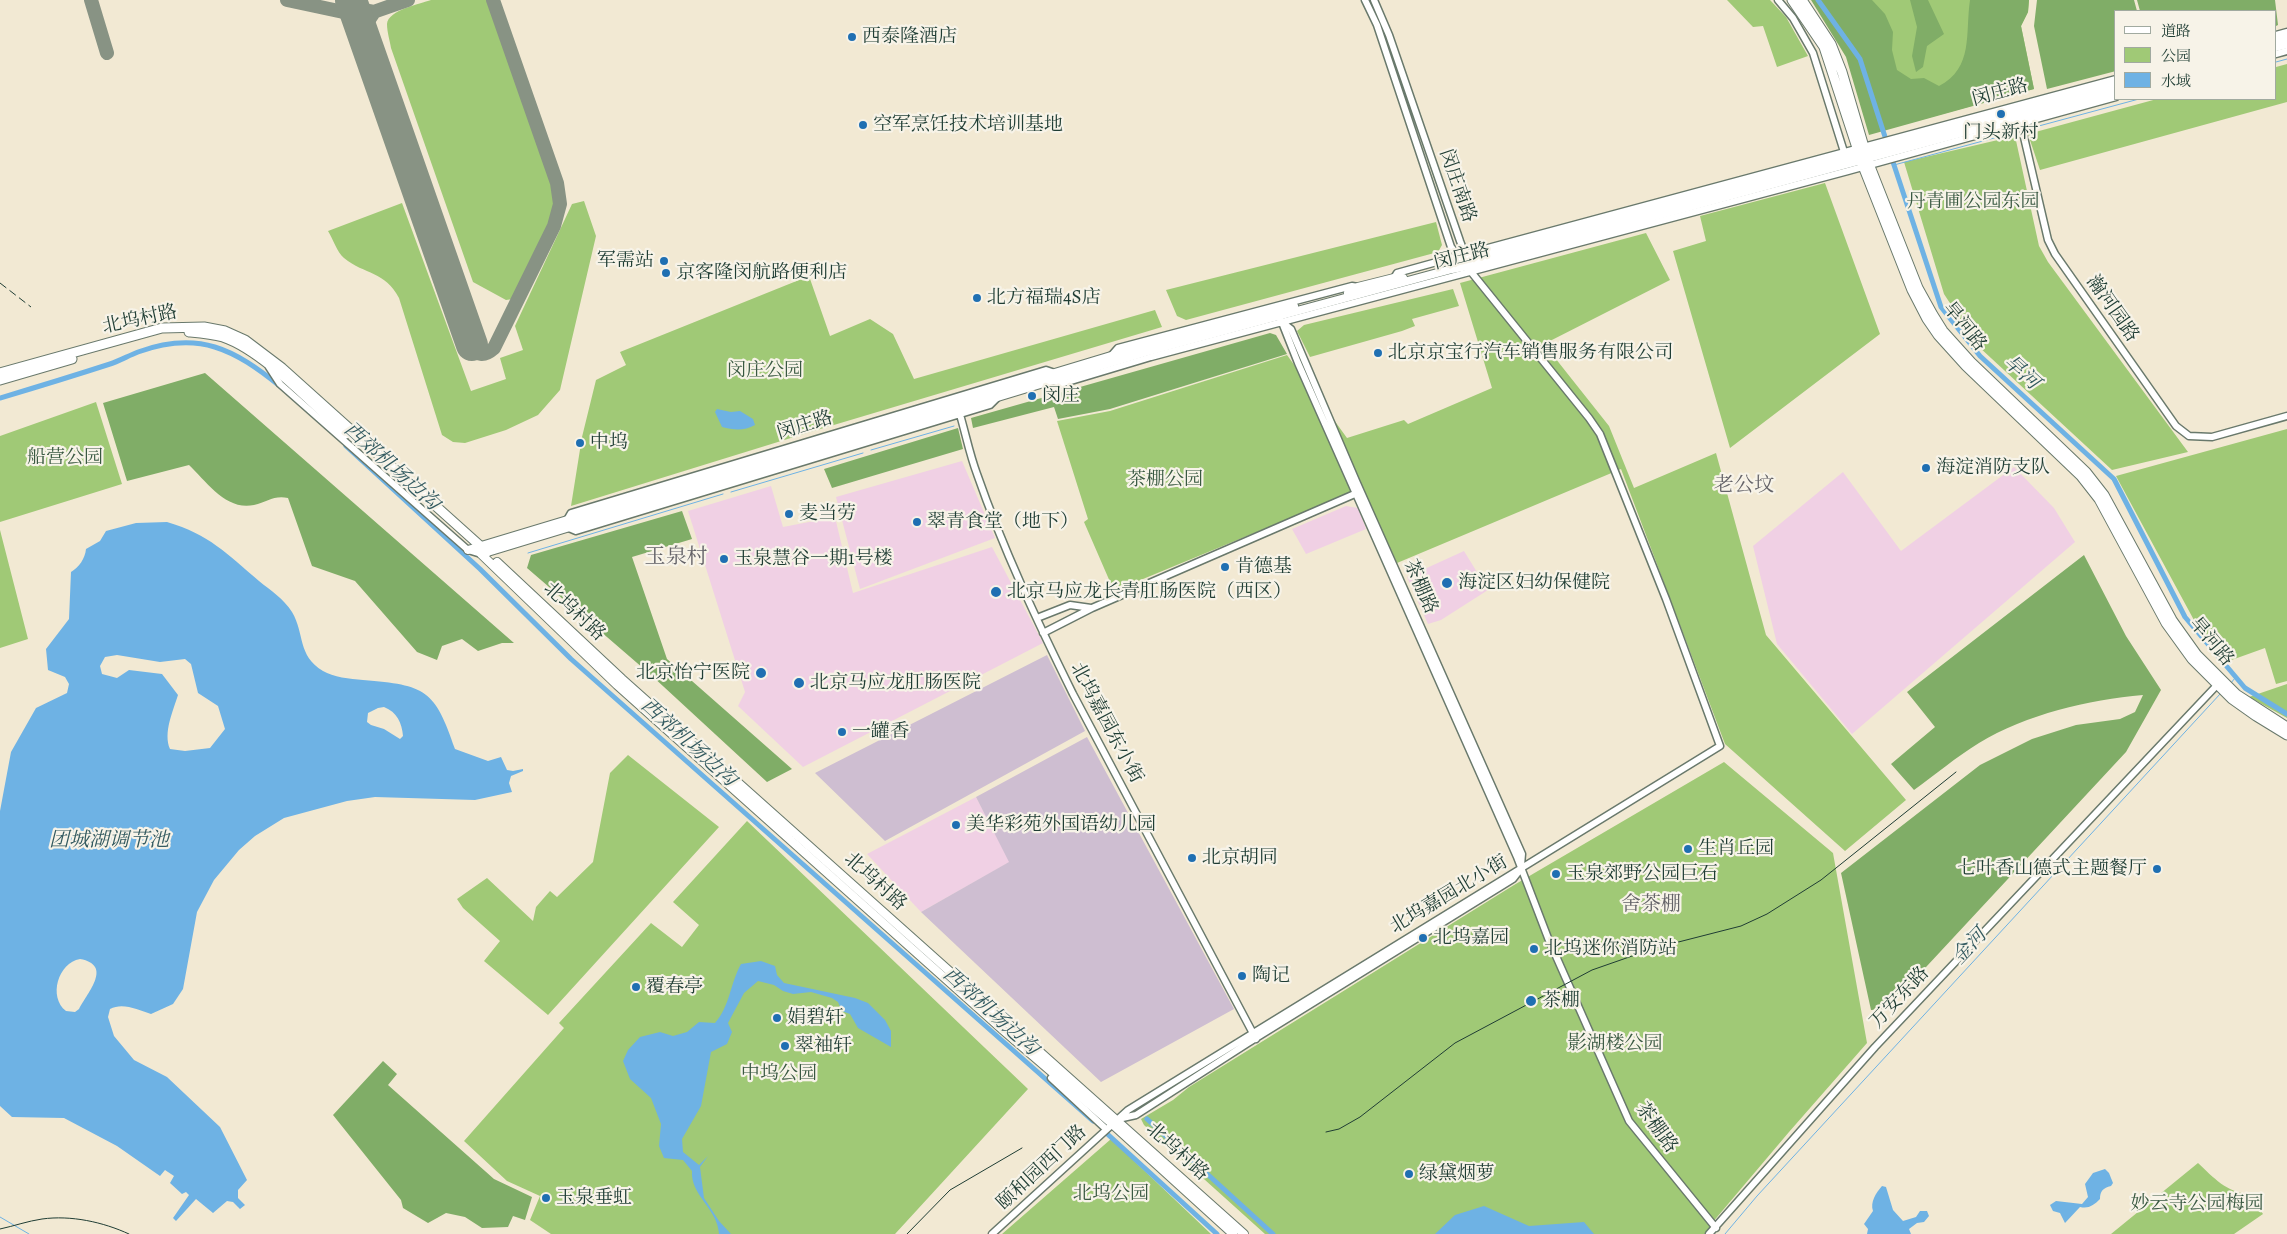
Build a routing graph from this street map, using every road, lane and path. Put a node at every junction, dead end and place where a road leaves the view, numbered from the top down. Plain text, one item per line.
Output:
1 (1365, 0) edge
2 (1374, 0) edge
3 (1778, 0) edge
4 (1792, 0) edge
5 (1802, 0) edge
6 (2114, 79) edge
7 (2114, 85) edge
8 (2114, 92) edge
9 (2114, 98) edge
10 (2045, 104) junction
11 (2021, 125) junction
12 (1894, 147) junction
13 (1877, 152) junction
14 (1845, 154) junction
15 (1863, 156) junction
16 (1762, 187) junction
17 (1776, 190) junction
18 (1464, 262) junction
19 (1355, 287) junction
20 (1279, 316) junction
21 (1111, 356) junction
22 (0, 373) edge
23 (1054, 376) junction
24 (0, 380) edge
25 (959, 411) junction
26 (2287, 416) edge
27 (1358, 492) junction
28 (568, 524) junction
29 (478, 550) junction
30 (1092, 608) junction
31 (1037, 618) junction
32 (1043, 633) junction
33 (2224, 688) junction
34 (2287, 727) edge
35 (2287, 735) edge
36 (1521, 869) junction
37 (1255, 1036) junction
38 (1047, 1068) junction
39 (1051, 1078) joint
40 (1112, 1124) junction
41 (1716, 1228) junction
42 (992, 1234) edge
43 (1232, 1234) edge
44 (1244, 1234) edge
45 (1710, 1234) edge

1 - 18 street, 闵庄南路
2 - 18 street, 闵庄南路
3 - 14 street
4 - 15 main road, 旱河路
5 - 15 main road, 旱河路
6 - 12 street, 闵庄路
7 - 10 main road, 闵庄路
8 - 11 main road, 闵庄路
9 - 11 street, 闵庄路
10 - 11 street
10 - 12 main road, 闵庄路
11 - 12 main road, 闵庄路
11 - 26 street, 瀚河园路
12 - 13 main road
12 - 13 street
13 - 15 main road, 闵庄路
13 - 15 street, 闵庄路
14 - 15 main road, 闵庄路
14 - 18 main road, 闵庄路
15 - 16 main road, 闵庄路
15 - 17 street, 闵庄路
15 - 33 main road, 旱河路
16 - 17 street
16 - 18 main road, 闵庄路
17 - 18 street, 闵庄路
18 - 19 main road, 闵庄路
18 - 20 main road, 闵庄路
18 - 36 street, 北坞嘉园北小街
19 - 20 main road, 闵庄路
19 - 21 street, 闵庄路
20 - 21 main road, 闵庄路
20 - 23 main road, 闵庄路
20 - 27 street, 茶棚路
21 - 23 main road, 闵庄路
22 - 29 main road, 北坞村路
23 - 25 main road, 闵庄路
23 - 28 main road, 闵庄路
24 - 29 main road, 北坞村路
25 - 28 main road, 闵庄路
25 - 31 street, 北坞嘉园东小街
27 - 30 street
27 - 36 street, 茶棚路
28 - 29 main road, 闵庄路
29 - 38 main road, 北坞村路
29 - 40 main road, 北坞村路
30 - 31 street
30 - 32 street
31 - 32 street, 北坞嘉园东小街
32 - 37 street, 北坞嘉园东小街
33 - 34 main road, 旱河路
33 - 35 main road, 旱河路
33 - 41 street, 万安东路
36 - 37 street, 北坞嘉园北小街
36 - 41 street, 茶棚路
37 - 40 street, 北坞嘉园北小街
38 - 39 main road
38 - 40 main road, 北坞村路
39 - 40 street, 北坞村路
40 - 42 street, 颐和园西门路
40 - 43 main road, 北坞村路
40 - 44 main road, 北坞村路
41 - 45 street, 万安东路

